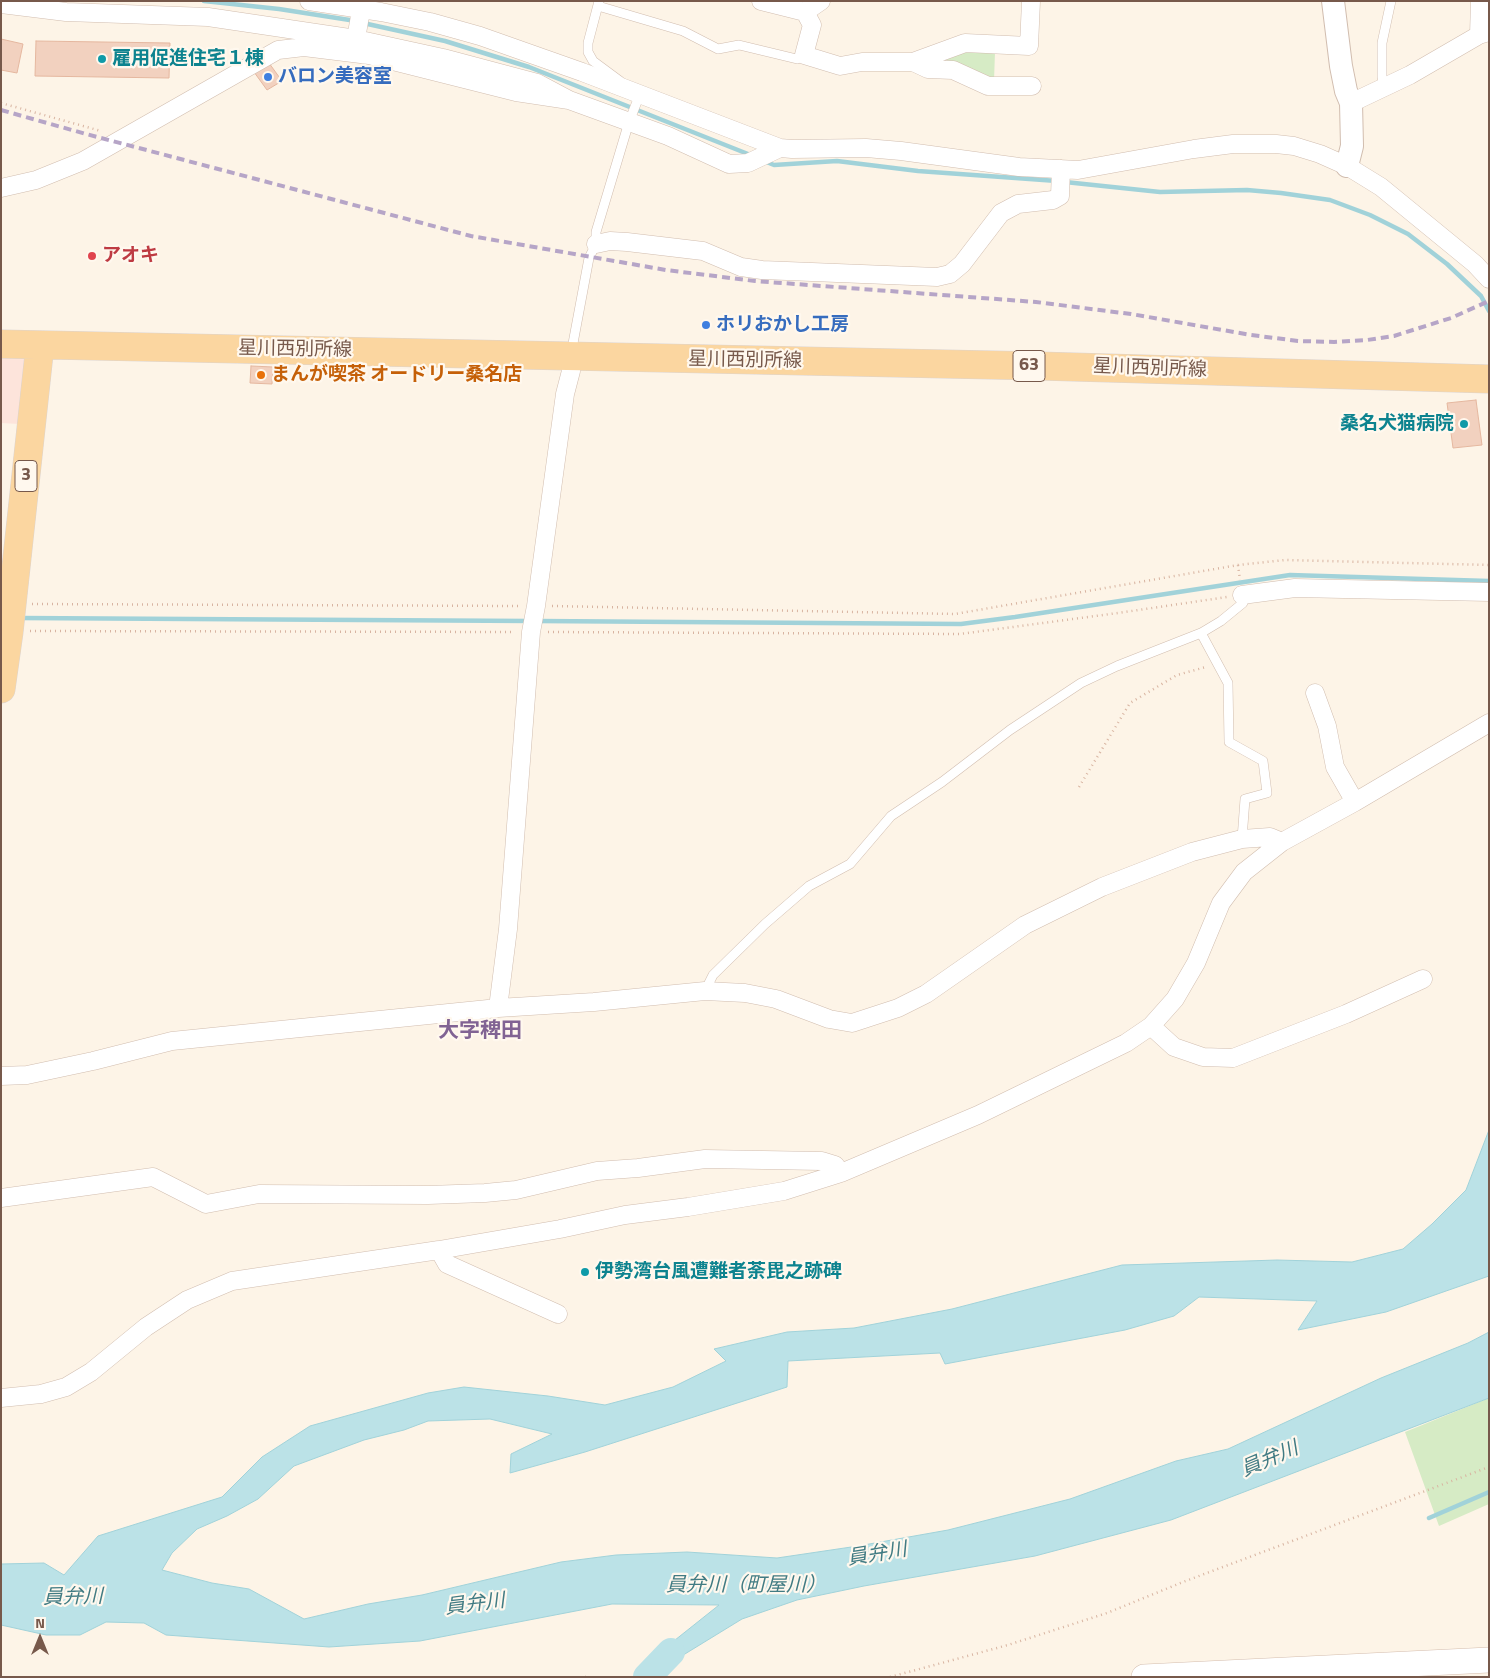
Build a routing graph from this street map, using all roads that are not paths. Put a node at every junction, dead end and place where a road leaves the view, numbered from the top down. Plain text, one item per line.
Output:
1 (310, 1) edge
2 (760, 1) edge
3 (821, 1) edge
4 (1031, 1) edge
5 (1332, 1) edge
6 (1391, 1) edge
7 (1480, 1) edge
8 (1, 4) edge
9 (599, 4) edge
10 (361, 12) junction
11 (805, 12) junction
12 (1484, 33) edge
13 (356, 37) junction
14 (807, 56) junction
15 (913, 62) junction
16 (1032, 86) dead end
17 (1384, 86) junction
18 (635, 97) junction
19 (569, 100) junction
20 (1351, 103) junction
21 (631, 118) junction
22 (775, 150) junction
23 (1347, 166) junction
24 (1062, 169) junction
25 (1, 188) edge
26 (596, 244) junction
27 (1489, 279) edge
28 (1, 344) edge
29 (40, 345) junction
30 (570, 357) junction
31 (1489, 379) edge
32 (1489, 592) edge
33 (1242, 594) joint
34 (1201, 633) junction
35 (1, 689) edge
36 (1315, 693) dead end
37 (1489, 723) edge
38 (1355, 802) junction
39 (1242, 839) junction
40 (1282, 842) junction
41 (1423, 979) dead end
42 (706, 992) junction
43 (498, 1008) junction
44 (1151, 1026) junction
45 (1, 1076) edge
46 (841, 1173) junction
47 (1, 1198) edge
48 (438, 1250) junction
49 (558, 1314) dead end
50 (1, 1398) edge
51 (1489, 1660) edge
52 (1144, 1677) edge

1 - 10 street
2 - 11 street
3 - 11 street
4 - 15 street
5 - 20 street
6 - 17 lane
7 - 12 street
8 - 13 street
9 - 14 lane
9 - 18 lane
10 - 13 street
10 - 18 street
11 - 14 street
12 - 17 street
13 - 19 street
14 - 15 street
15 - 16 street
17 - 20 street
18 - 21 lane
18 - 22 street
19 - 21 street
19 - 25 street
20 - 23 street
21 - 22 street
21 - 26 lane
22 - 24 street
23 - 24 street
23 - 27 street
24 - 26 street
26 - 30 lane
28 - 29 main road, 星川西別所線 / 63
29 - 30 main road, 星川西別所線 / 63
29 - 35 main road, 3
30 - 31 main road, 星川西別所線 / 63
30 - 43 street
32 - 33 street
33 - 34 lane
34 - 39 lane
34 - 42 lane
36 - 38 street
37 - 38 street
38 - 40 street
39 - 40 street
39 - 42 street
40 - 44 street
41 - 44 street
42 - 43 street
43 - 45 street
44 - 46 street
46 - 47 street
46 - 48 street
48 - 49 street
48 - 50 street
51 - 52 main road

